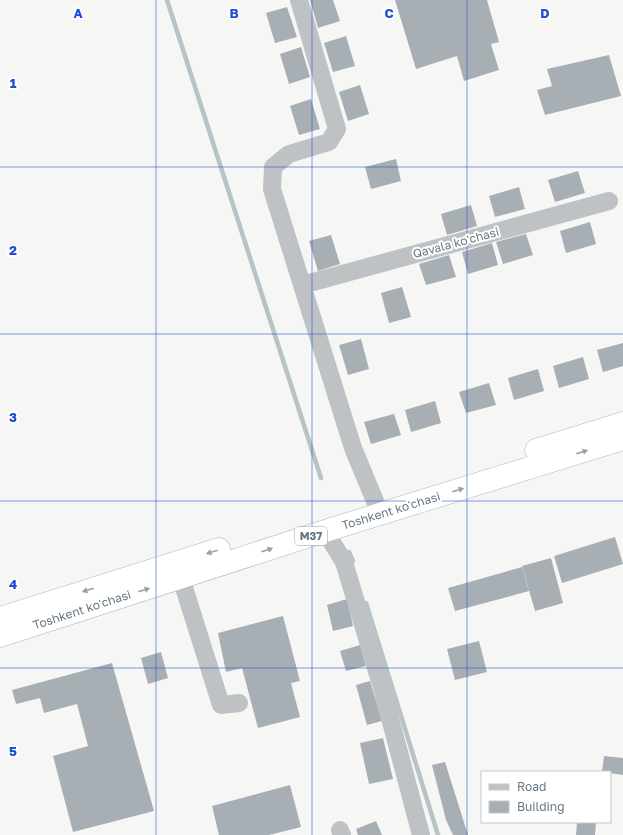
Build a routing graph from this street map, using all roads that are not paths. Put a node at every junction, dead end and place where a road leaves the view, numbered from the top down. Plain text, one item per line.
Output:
1 (299, 0) edge
2 (609, 202) dead end
3 (302, 285) junction
4 (623, 423) edge
5 (623, 439) edge
6 (375, 501) junction
7 (325, 531) junction
8 (181, 578) junction
9 (0, 618) edge
10 (0, 636) edge
11 (239, 703) dead end
12 (421, 835) edge

1 - 3 street
2 - 3 street, Qavala ko'chasi
3 - 6 street
4 - 6 highway, Toshkent ko'chasi / M37
7 -> 5 highway, Toshkent ko'chasi / M37
6 -> 9 highway, Toshkent ko'chasi / M37
8 -> 7 highway, Toshkent ko'chasi / M37
7 - 12 street
10 -> 8 highway, Toshkent ko'chasi / M37
8 - 11 street

